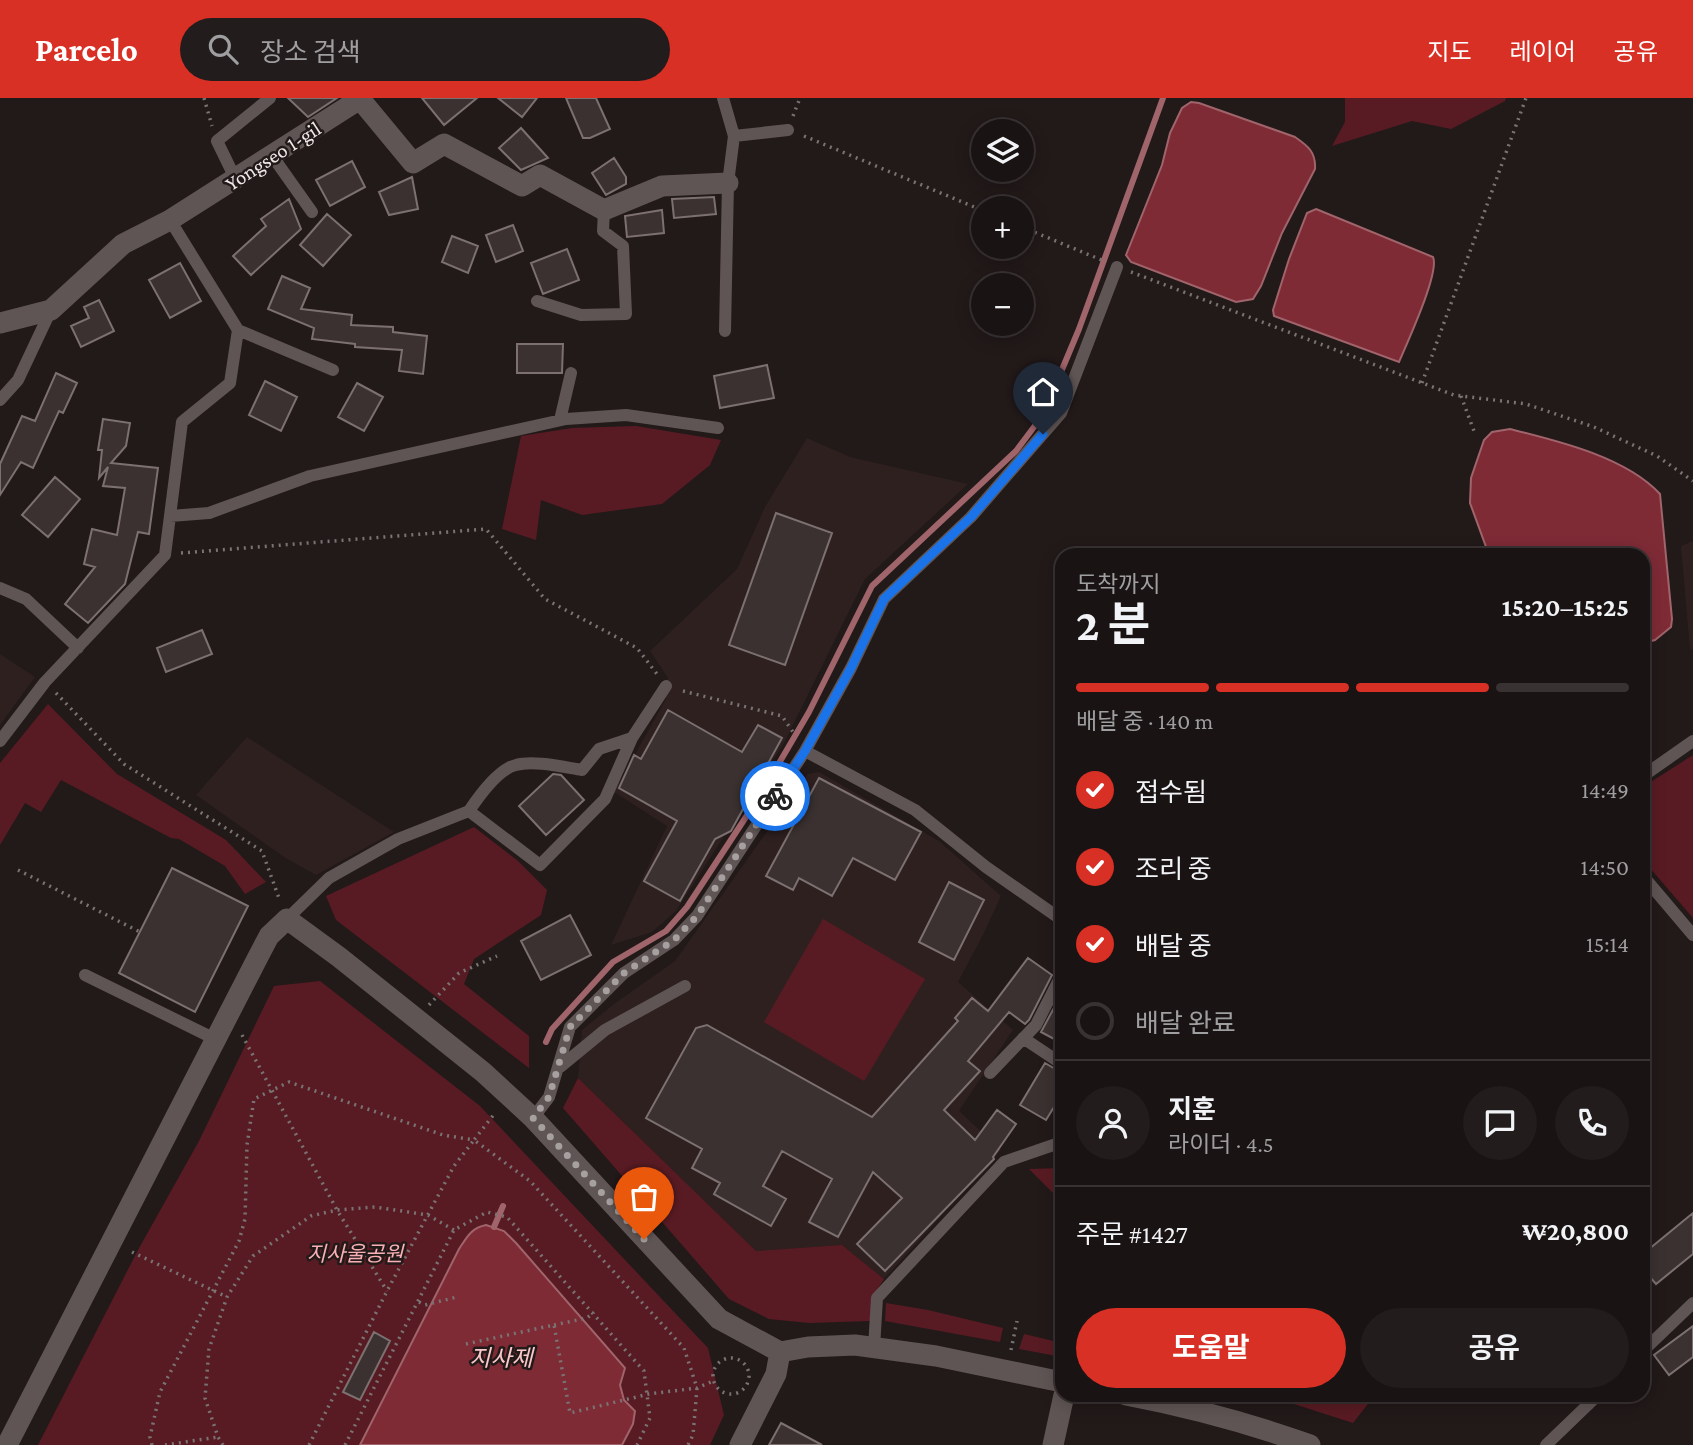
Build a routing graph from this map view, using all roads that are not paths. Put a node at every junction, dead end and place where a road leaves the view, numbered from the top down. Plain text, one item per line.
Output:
1 (270, 98) edge
2 (723, 98) edge
3 (788, 130) road end
4 (734, 136) junction
5 (272, 157) junction
6 (236, 180) junction
7 (728, 183) junction
8 (604, 210) junction
9 (312, 212) dead end
10 (170, 220) junction
11 (1117, 267) road end
12 (537, 301) dead end
13 (51, 310) junction
14 (0, 323) edge
15 (238, 330) junction
16 (725, 331) dead end
17 (333, 370) dead end
18 (571, 373) dead end
19 (0, 400) edge
20 (560, 420) junction
21 (718, 428) dead end
22 (170, 516) junction
23 (0, 588) edge
24 (78, 648) junction
25 (666, 686) road end
26 (632, 738) junction
27 (0, 741) edge
28 (1693, 741) edge
29 (805, 751) junction
30 (1650, 771) edge
31 (469, 810) junction
32 (1650, 884) edge
33 (1055, 915) edge
34 (286, 919) junction
35 (1693, 935) edge
36 (85, 975) dead end
37 (685, 986) dead end
38 (1055, 988) edge
39 (1023, 1038) junction
40 (217, 1040) junction
41 (1055, 1059) edge
42 (559, 1068) junction
43 (990, 1073) dead end
44 (533, 1118) junction
45 (1055, 1144) edge
46 (1693, 1303) edge
47 (1650, 1344) edge
48 (874, 1348) junction
49 (780, 1352) junction
50 (1055, 1381) edge
51 (1062, 1402) edge
52 (1198, 1402) edge
53 (1591, 1402) edge
54 (7, 1445) edge
55 (740, 1445) edge
56 (1053, 1445) edge
57 (1310, 1445) edge
58 (1546, 1445) edge

1 - 6 lane
2 - 4 lane
3 - 4 lane
4 - 7 lane
5 - 6 street, Yongseo 1-gil
5 - 8 street, Yongseo 1-gil
5 - 9 lane
6 - 10 street, Yongseo 1-gil
7 - 8 street
7 - 16 lane
8 - 12 lane
10 - 13 street, Yongseo 1-gil
10 - 15 lane
11 - 29 lane
13 - 14 street, Yongseo 1-gil
13 - 19 lane
15 - 17 lane
15 - 22 lane
18 - 20 lane
20 - 21 lane
20 - 22 lane
22 - 24 lane
23 - 24 lane
24 - 27 lane
25 - 26 lane
26 - 31 lane
26 - 31 lane
28 - 30 lane
29 - 33 lane
29 - 42 lane
31 - 34 lane
32 - 35 lane
34 - 40 street
34 - 44 street
36 - 40 lane
37 - 42 lane
38 - 39 lane
39 - 41 lane
39 - 43 lane
40 - 54 street
42 - 44 lane
44 - 49 street
45 - 48 lane
46 - 47 lane
48 - 49 street
48 - 50 street
49 - 55 street
51 - 56 street
52 - 57 street
53 - 58 lane

